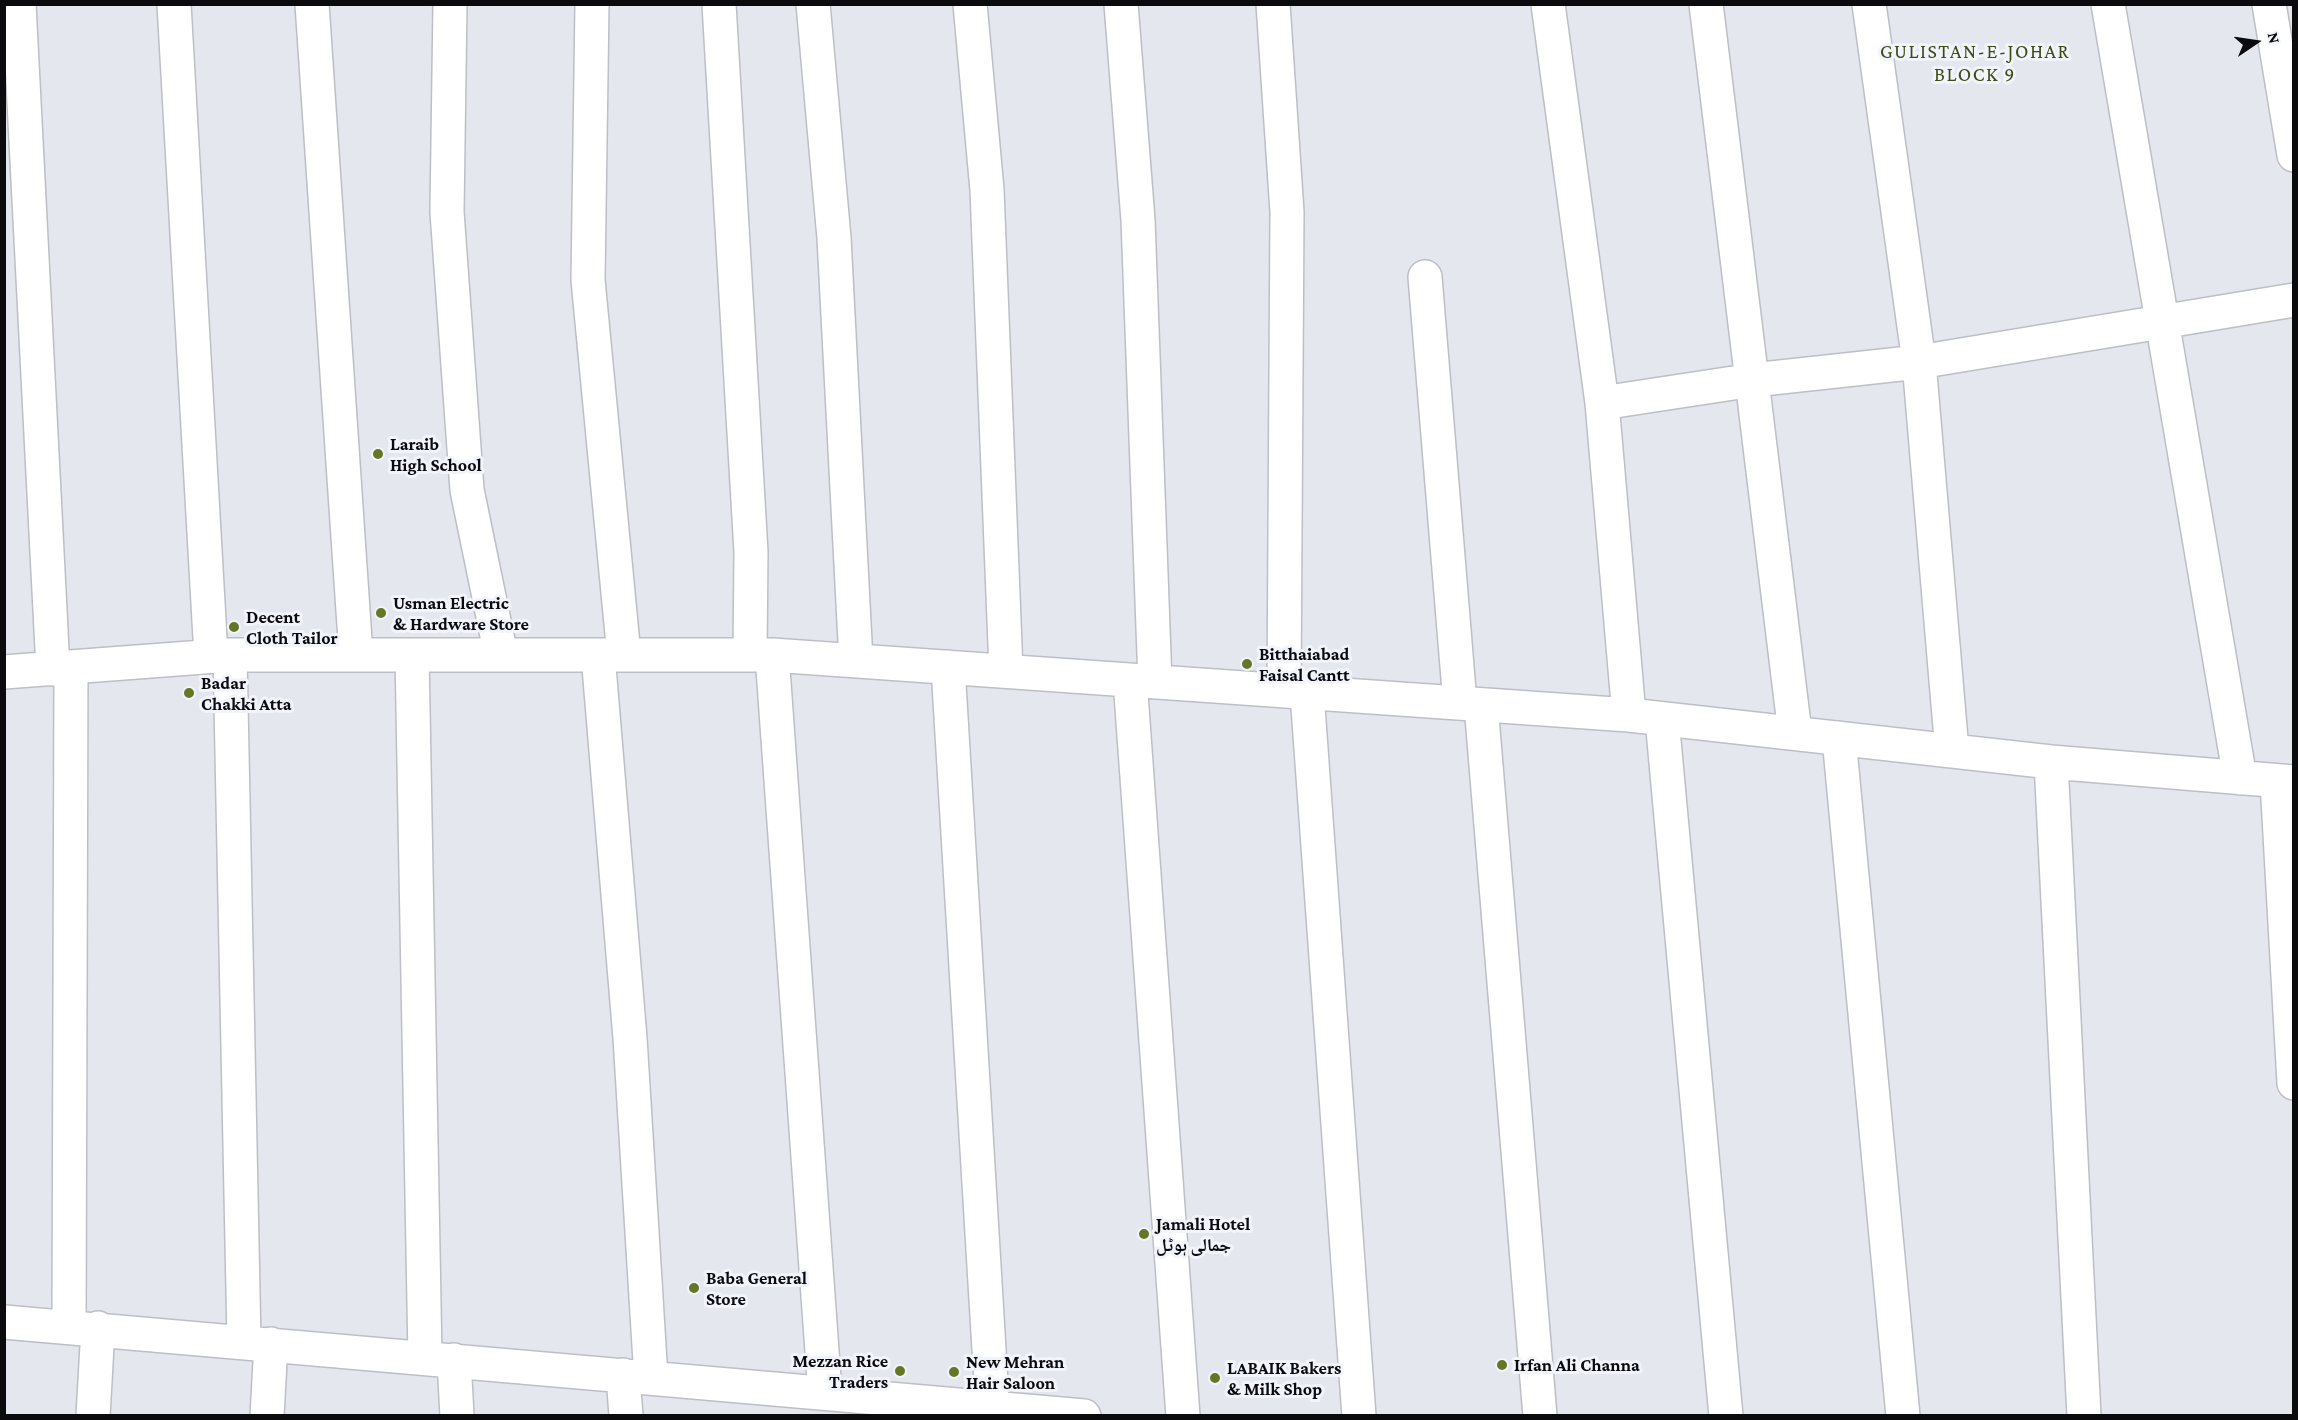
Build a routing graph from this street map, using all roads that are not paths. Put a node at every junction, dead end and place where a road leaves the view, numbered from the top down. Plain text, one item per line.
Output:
1 (19, 4) edge
2 (174, 4) edge
3 (312, 4) edge
4 (450, 4) edge
5 (592, 4) edge
6 (719, 4) edge
7 (813, 4) edge
8 (970, 4) edge
9 (1120, 4) edge
10 (1273, 4) edge
11 (1548, 4) edge
12 (1706, 4) edge
13 (1869, 4) edge
14 (2108, 4) edge
15 (2269, 4) edge
16 (2294, 155) edge
17 (1425, 277) dead end
18 (2294, 300) edge
19 (2160, 321) junction
20 (1919, 362) junction
21 (1753, 380) junction
22 (1602, 403) junction
23 (356, 655) junction
24 (412, 655) junction
25 (501, 655) junction
26 (611, 655) junction
27 (761, 655) junction
28 (220, 656) junction
29 (856, 661) junction
30 (948, 667) junction
31 (62, 668) junction
32 (1006, 671) junction
33 (4, 672) edge
34 (1143, 681) junction
35 (1296, 692) junction
36 (1471, 704) junction
37 (1629, 715) junction
38 (1662, 719) junction
39 (1795, 733) junction
40 (1839, 738) junction
41 (1952, 751) junction
42 (2051, 762) junction
43 (2240, 778) junction
44 (2285, 782) edge
45 (2294, 1083) edge
46 (4, 1322) edge
47 (83, 1327) junction
48 (258, 1342) junction
49 (439, 1359) junction
50 (637, 1376) junction
51 (811, 1400) edge
52 (992, 1412) edge
53 (93, 1416) edge
54 (267, 1416) edge
55 (457, 1416) edge
56 (626, 1416) edge
57 (1084, 1416) edge
58 (1183, 1416) edge
59 (1359, 1416) edge
60 (1540, 1416) edge
61 (1726, 1416) edge
62 (1903, 1416) edge
63 (2084, 1416) edge

1 - 31 street
2 - 28 street
3 - 23 street
4 - 25 street
5 - 26 street
6 - 27 street
7 - 29 street
8 - 32 street
9 - 34 street
10 - 35 street
11 - 22 street
12 - 21 street
13 - 20 street
14 - 19 street
15 - 16 street
17 - 36 street
18 - 19 street
19 - 20 street
19 - 43 street
20 - 21 street
20 - 41 street
21 - 22 street
21 - 39 street
22 - 37 street
23 - 24 street
23 - 28 street
24 - 25 street
24 - 49 street
25 - 26 street
26 - 27 street
26 - 50 street
27 - 29 street
27 - 51 street
28 - 31 street
28 - 48 street
29 - 30 street
30 - 32 street
30 - 52 street
31 - 33 street
31 - 47 street
32 - 34 street
34 - 35 street
34 - 58 street
35 - 36 street
35 - 59 street
36 - 37 street
36 - 60 street
37 - 38 street
38 - 39 street
38 - 61 street
39 - 40 street
40 - 41 street
40 - 62 street
41 - 42 street
42 - 43 street
42 - 63 street
43 - 44 street
44 - 45 street
46 - 47 street
47 - 48 street
47 - 53 street
48 - 49 street
48 - 54 street
49 - 50 street
49 - 55 street
50 - 51 street
50 - 56 street
51 - 52 street
52 - 57 street

